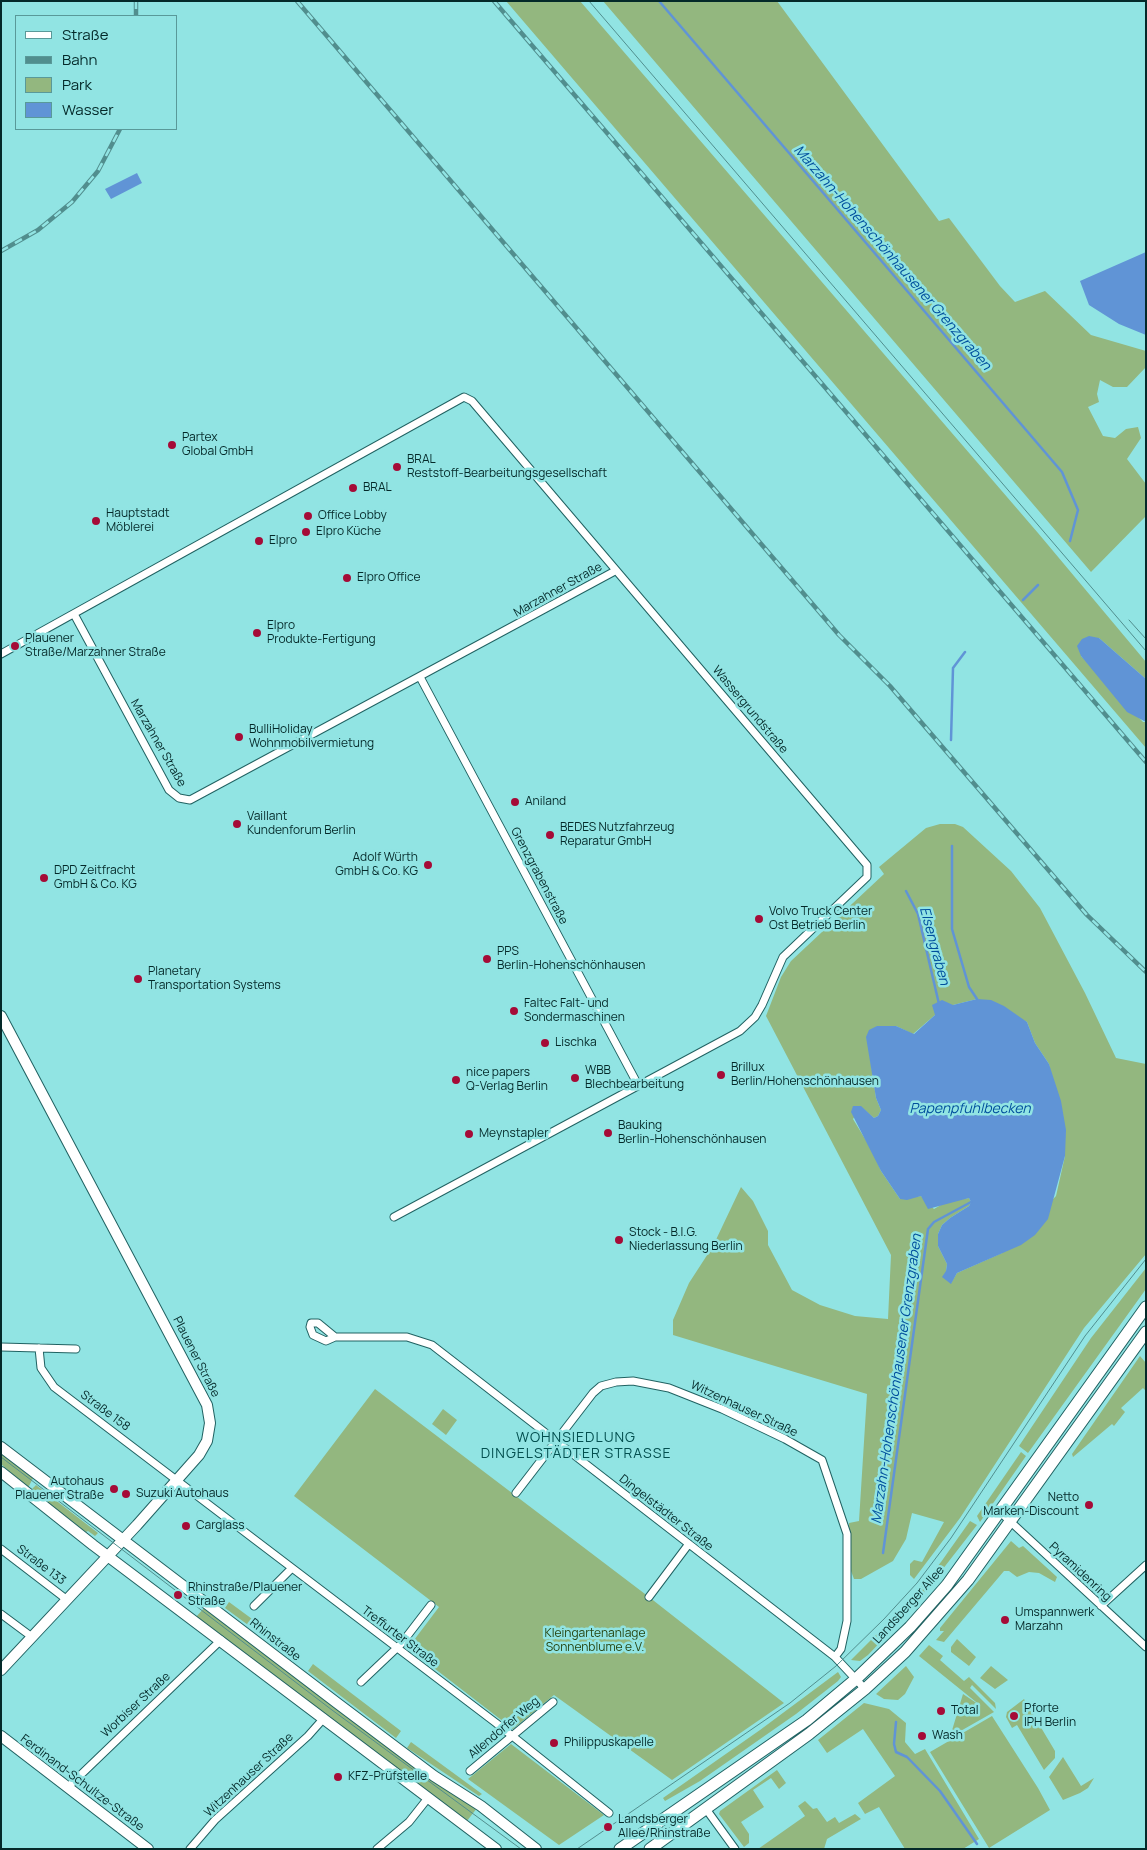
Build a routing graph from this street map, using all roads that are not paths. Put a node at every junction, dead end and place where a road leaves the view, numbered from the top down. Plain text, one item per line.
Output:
1 (616, 571) junction
2 (74, 614) junction
3 (1, 654) edge
4 (420, 677) junction
5 (1, 1016) edge
6 (638, 1086) junction
7 (394, 1217) dead end
8 (1146, 1307) edge
9 (1146, 1332) edge
10 (335, 1337) dead end
11 (1, 1347) edge
12 (39, 1348) junction
13 (76, 1349) dead end
14 (556, 1441) junction
15 (1, 1447) edge
16 (1, 1472) edge
17 (177, 1480) junction
18 (516, 1493) dead end
19 (1000, 1512) junction
20 (1010, 1521) junction
21 (124, 1539) junction
22 (688, 1545) junction
23 (1, 1549) edge
24 (108, 1556) junction
25 (1146, 1565) edge
26 (292, 1568) junction
27 (649, 1596) dead end
28 (66, 1600) junction
29 (431, 1605) dead end
30 (254, 1606) dead end
31 (1101, 1606) junction
32 (1, 1614) edge
33 (32, 1637) junction
34 (221, 1640) junction
35 (1146, 1647) edge
36 (396, 1648) junction
37 (835, 1657) junction
38 (1, 1670) edge
39 (856, 1679) junction
40 (362, 1682) dead end
41 (865, 1689) junction
42 (553, 1702) dead end
43 (324, 1718) junction
44 (1, 1736) edge
45 (513, 1737) junction
46 (470, 1771) dead end
47 (68, 1787) junction
48 (428, 1798) junction
49 (706, 1809) junction
50 (609, 1812) dead end
51 (148, 1849) edge
52 (190, 1849) edge
53 (377, 1849) edge
54 (496, 1849) edge
55 (536, 1849) edge
56 (620, 1849) edge
57 (650, 1849) edge
58 (735, 1849) edge

1 - 2 street, Marzahner Straße
1 - 4 street, Marzahner Straße
1 - 6 street, Wassergrundstraße
2 - 3 street, Marzahner Straße
2 - 4 street, Marzahner Straße
4 - 6 street, Grenzgrabenstraße
5 - 17 main road, Plauener Straße
6 - 7 street
8 - 19 main road, Landsberger Allee
9 - 20 main road
10 - 14 street, Dingelstädter Straße
11 - 12 street
12 - 13 street
12 - 17 street, Straße 158
14 - 18 street, Witzenhauser Straße
14 - 22 street, Dingelstädter Straße
14 - 37 street, Witzenhauser Straße
15 - 21 main road, Rhinstraße
16 - 24 main road
17 - 21 main road, Plauener Straße
17 - 26 street, Treffurter Straße
19 - 20 street, Pyramidenring
19 - 39 main road, Landsberger Allee
20 - 31 street, Pyramidenring
20 - 41 main road
21 - 24 main road, Plauener Straße
21 - 55 main road, Rhinstraße
22 - 27 street
22 - 37 street, Dingelstädter Straße
23 - 28 street, Straße 133
24 - 28 main road, Plauener Straße
24 - 34 main road
25 - 31 street
26 - 30 street
26 - 36 street, Treffurter Straße
28 - 33 main road, Plauener Straße
29 - 36 street
31 - 35 street, Pyramidenring
32 - 33 street
33 - 38 main road, Plauener Straße
34 - 43 main road
34 - 47 street, Worbiser Straße
36 - 40 street
36 - 45 street, Treffurter Straße
37 - 39 street, Dingelstädter Straße
39 - 41 street, Dingelstädter Straße
39 - 56 main road, Landsberger Allee
41 - 49 main road
42 - 45 street, Allendorfer Weg
43 - 48 main road
43 - 52 street, Witzenhauser Straße
44 - 47 main road, Ferdinand-Schultze-Straße
45 - 46 street, Allendorfer Weg
45 - 50 street, Treffurter Straße
47 - 51 main road, Ferdinand-Schultze-Straße
48 - 53 street
48 - 54 main road
49 - 57 main road
49 - 58 street

